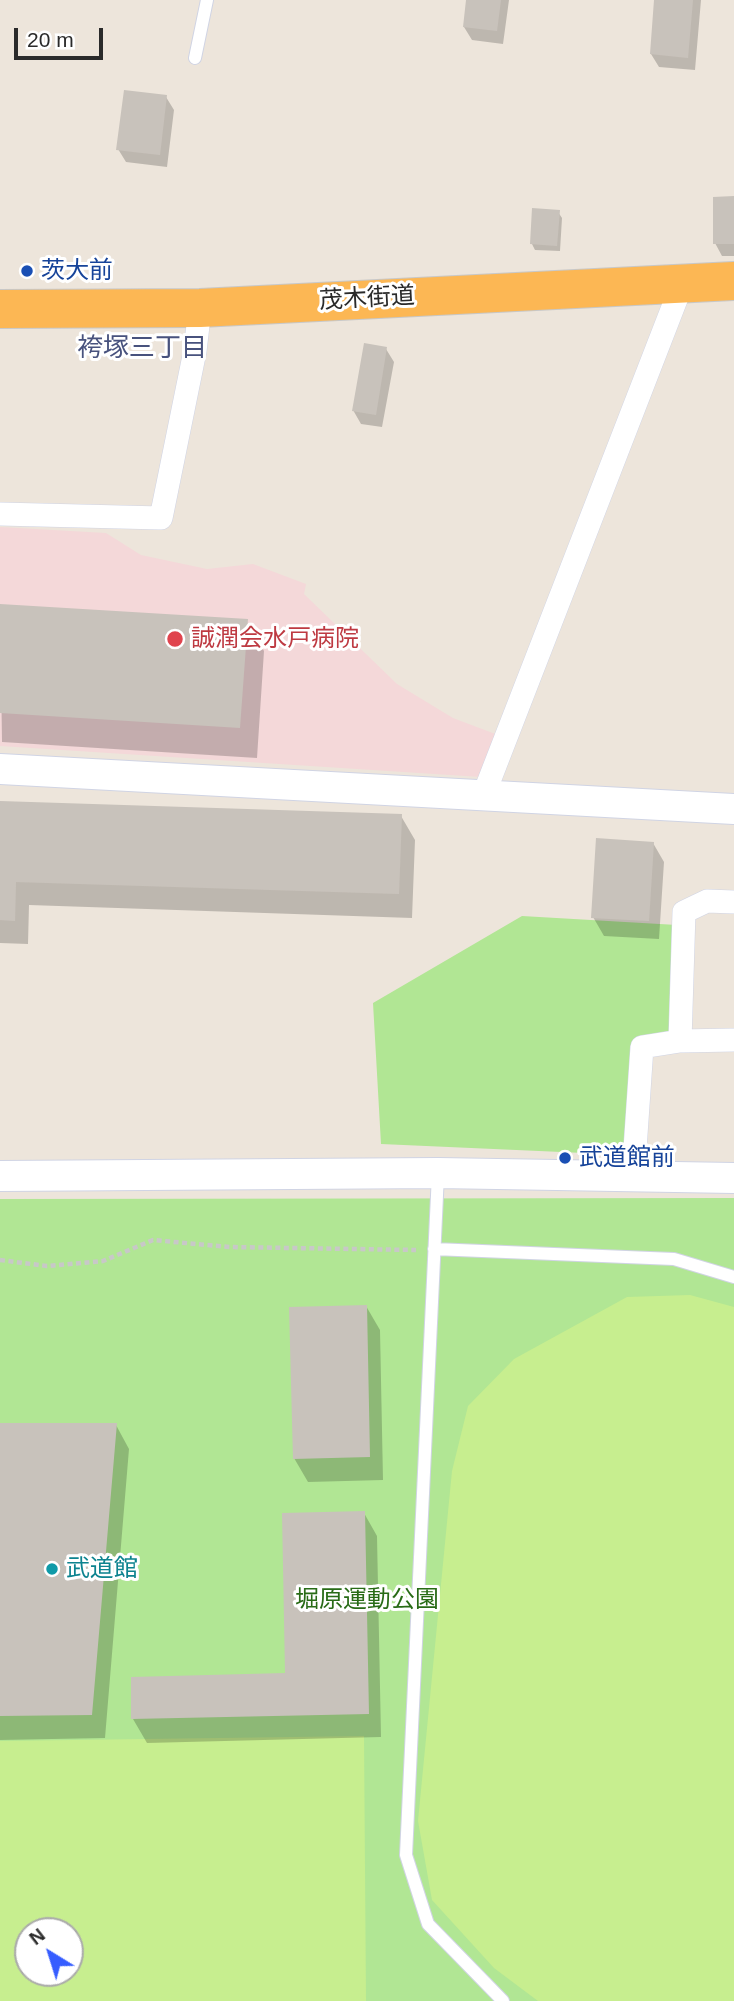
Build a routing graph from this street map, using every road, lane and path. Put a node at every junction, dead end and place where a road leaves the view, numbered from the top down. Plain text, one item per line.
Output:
1 (207, 0) edge
2 (195, 58) dead end
3 (734, 281) edge
4 (682, 284) junction
5 (200, 308) junction
6 (0, 309) edge
7 (0, 514) edge
8 (0, 769) edge
9 (484, 794) junction
10 (734, 809) edge
11 (734, 902) edge
12 (680, 1041) junction
13 (734, 1041) edge
14 (438, 1173) junction
15 (0, 1176) edge
16 (633, 1178) junction
17 (734, 1178) edge
18 (434, 1249) junction
19 (0, 1260) edge
20 (734, 1277) edge
21 (503, 2001) edge

1 - 2 lane
3 - 4 highway, 茂木街道
4 - 5 highway, 茂木街道
4 - 9 street
5 - 6 highway, 茂木街道
5 - 7 street
8 - 9 street
9 - 10 street
11 - 12 street
12 - 13 street
12 - 16 street
14 - 15 street
14 - 16 street
14 - 18 lane
16 - 17 street
18 - 19 path
18 - 20 lane
18 - 21 lane

